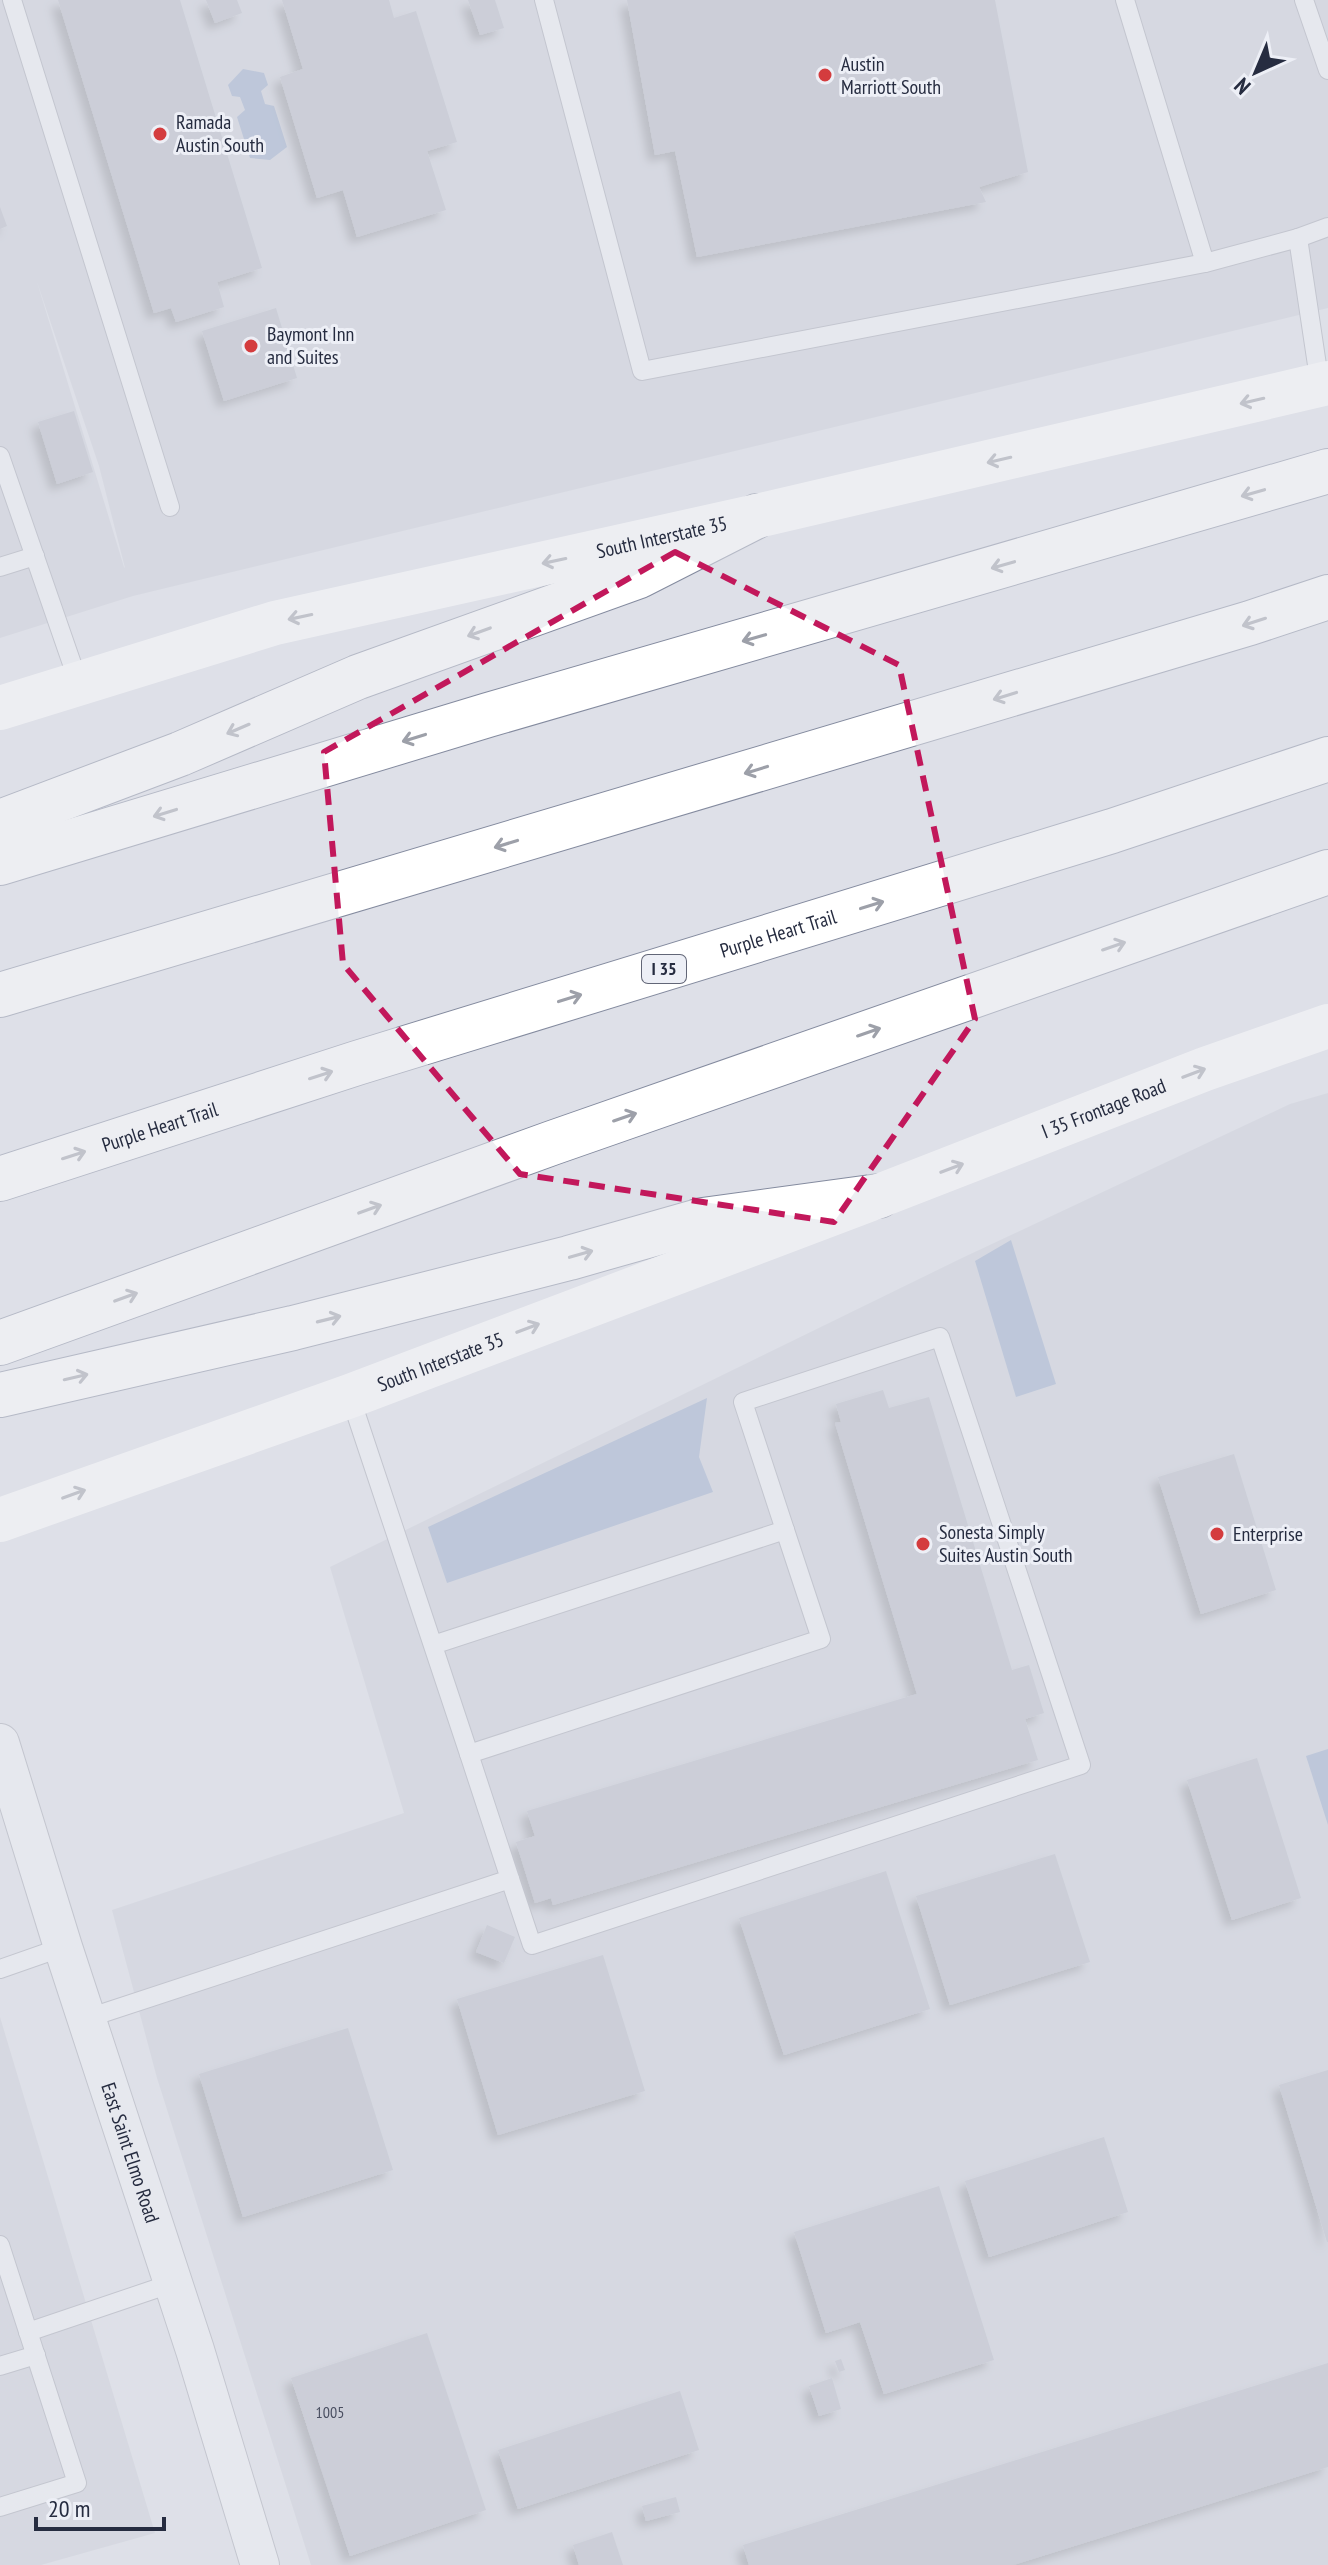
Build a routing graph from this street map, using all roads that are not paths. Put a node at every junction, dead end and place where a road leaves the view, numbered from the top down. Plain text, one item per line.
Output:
1 (12, 0) edge
2 (544, 0) edge
3 (1125, 0) edge
4 (1304, 0) edge
5 (1328, 70) edge
6 (1328, 227) edge
7 (1298, 238) junction
8 (1205, 263) junction
9 (1324, 384) edge
10 (0, 456) edge
11 (1328, 471) edge
12 (170, 507) dead end
13 (757, 516) junction
14 (35, 556) junction
15 (0, 567) edge
16 (1328, 597) edge
17 (79, 684) junction
18 (0, 708) edge
19 (1328, 759) edge
20 (0, 822) edge
21 (0, 863) edge
22 (1328, 872) edge
23 (0, 995) edge
24 (1328, 1026) edge
25 (0, 1179) edge
26 (879, 1196) junction
27 (0, 1343) edge
28 (0, 1395) edge
29 (350, 1396) junction
30 (0, 1520) edge
31 (785, 1530) junction
32 (433, 1645) junction
33 (0, 1743) edge
34 (469, 1754) junction
35 (510, 1879) junction
36 (63, 1947) junction
37 (0, 1969) edge
38 (88, 2018) junction
39 (0, 2245) edge
40 (173, 2283) junction
41 (28, 2332) junction
42 (36, 2355) junction
43 (0, 2366) edge
44 (0, 2507) edge
45 (260, 2565) edge

1 - 12 lane
2 - 8 lane
3 - 8 lane
4 - 5 lane
6 - 7 lane
7 - 8 lane
7 - 9 lane
9 -> 13 main road, South Interstate 35
10 - 14 lane
11 -> 21 main road
13 -> 17 main road, South Interstate 35
13 -> 20 main road
14 - 15 lane
14 - 17 lane
16 -> 23 main road
17 - 18 main road, South Interstate 35
25 -> 19 main road, Purple Heart Trail / I 35
27 -> 22 main road
26 -> 24 main road, I 35 Frontage Road
28 -> 26 main road
29 -> 26 main road, South Interstate 35
30 -> 29 main road, South Interstate 35
29 - 32 lane
31 - 32 lane
31 - 34 lane
31 - 35 lane
32 - 34 lane
33 - 36 street, East Saint Elmo Road
34 - 35 lane
35 - 38 lane
36 - 37 lane
36 - 38 street, East Saint Elmo Road
38 - 40 street, East Saint Elmo Road
39 - 41 lane
40 - 41 lane
40 - 45 street, East Saint Elmo Road
41 - 42 lane
42 - 43 lane
42 - 44 lane

